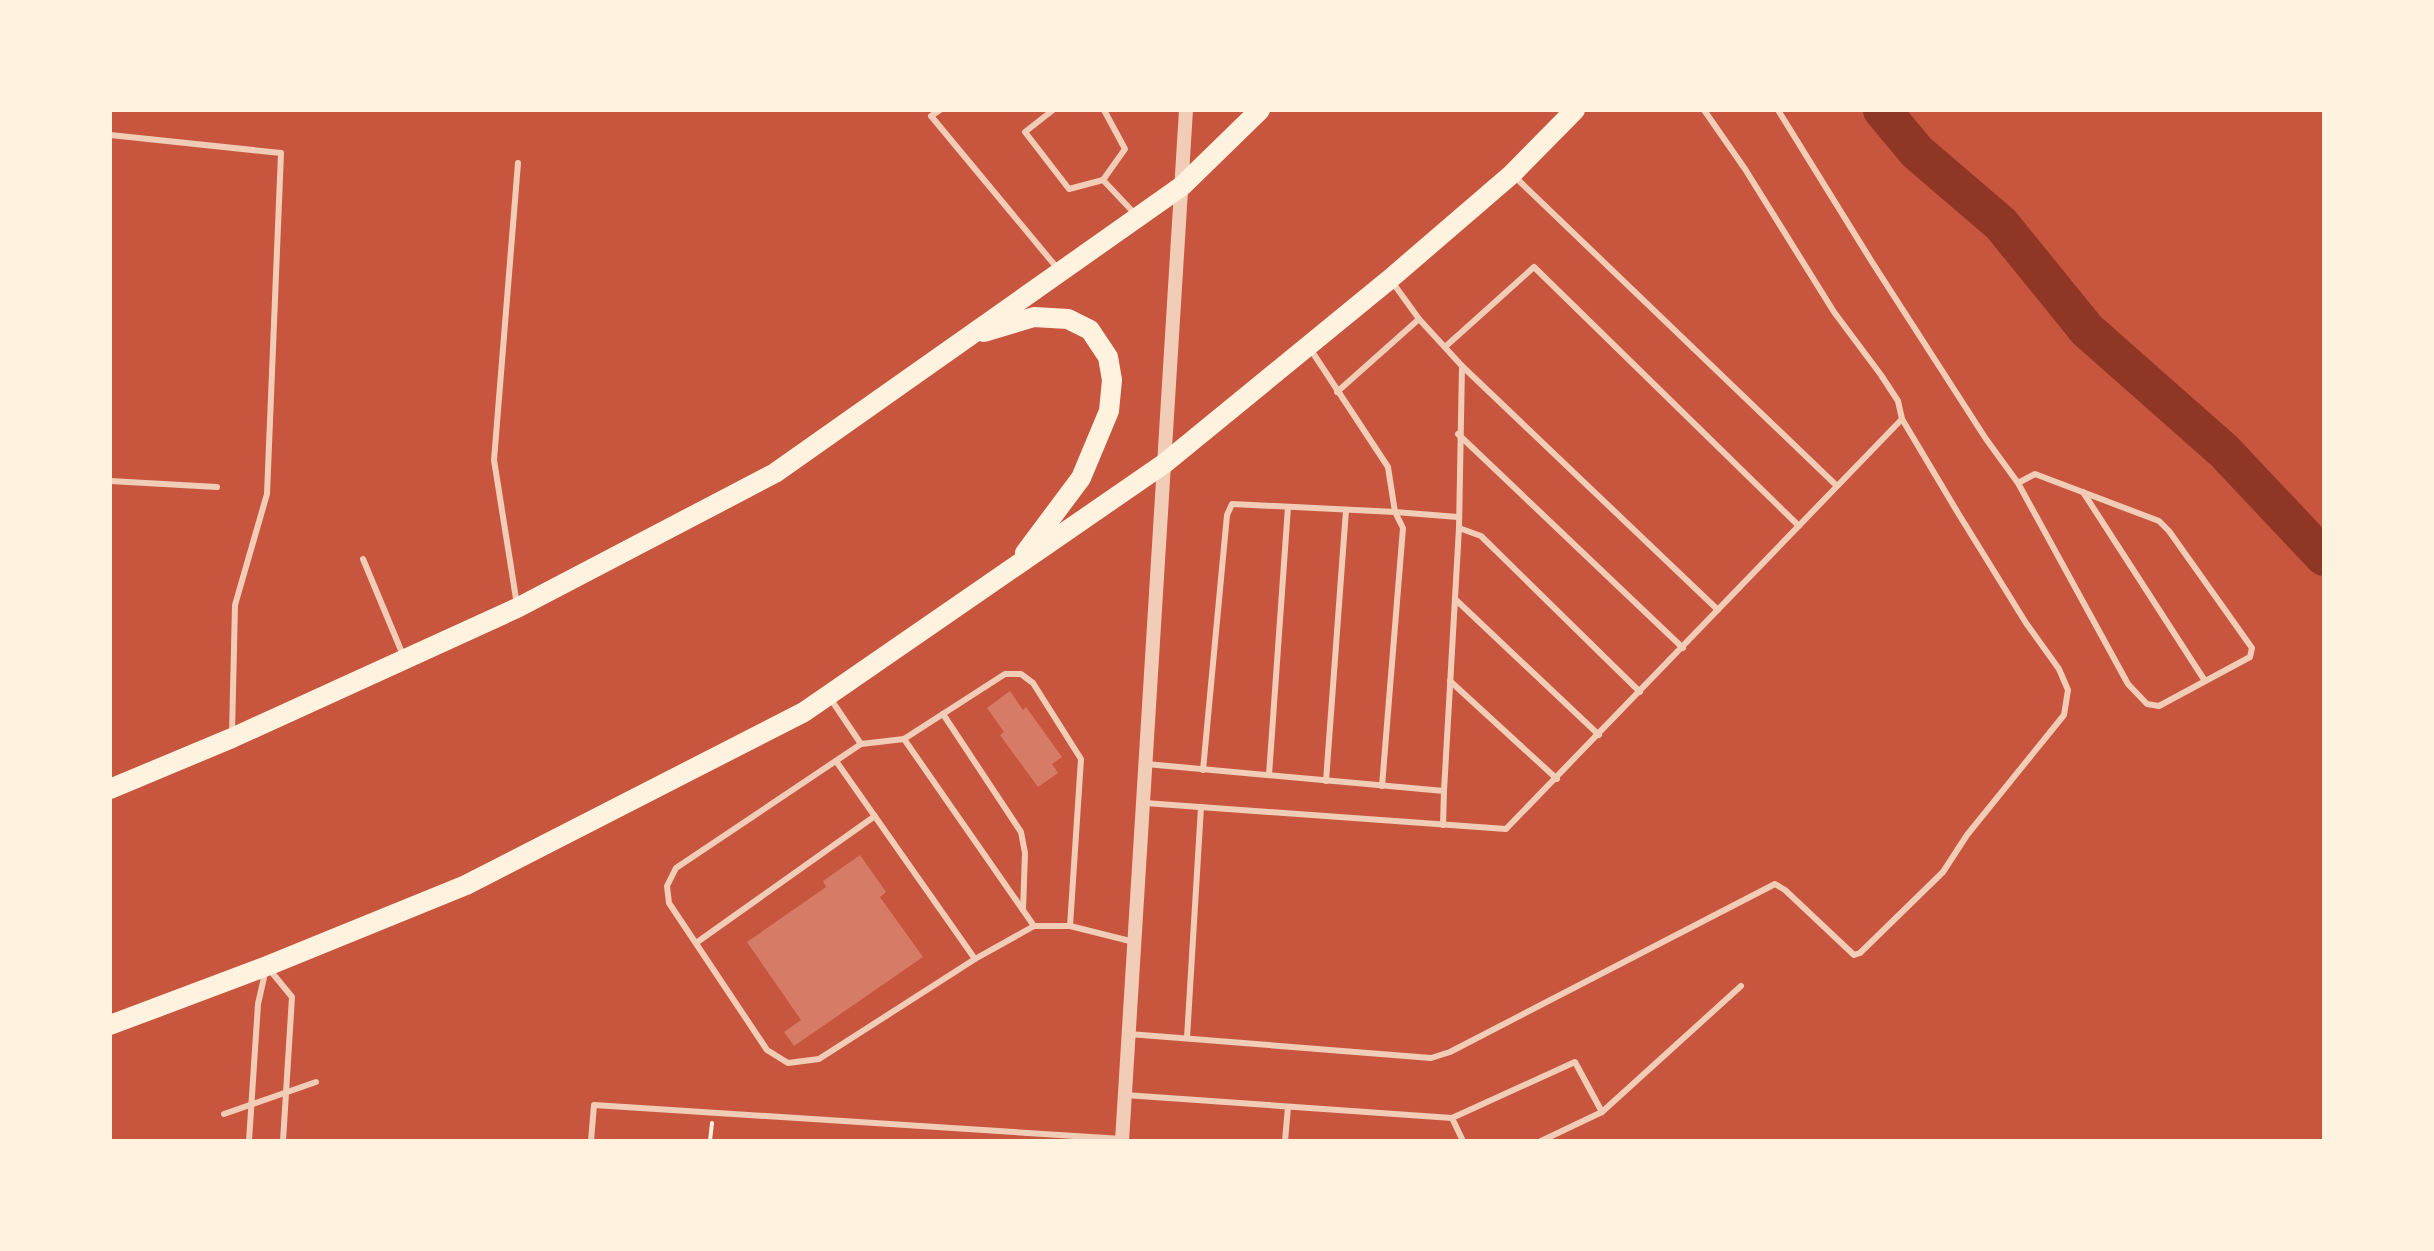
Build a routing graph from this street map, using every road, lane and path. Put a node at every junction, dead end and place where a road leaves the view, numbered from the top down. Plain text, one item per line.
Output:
1 (940, 110) edge
2 (1053, 110) edge
3 (1104, 110) edge
4 (1186, 110) edge
5 (1260, 110) edge
6 (1575, 110) edge
7 (1704, 110) edge
8 (1778, 110) edge
9 (110, 135) edge
10 (518, 163) dead end
11 (1512, 174) junction
12 (1103, 180) junction
13 (1182, 186) junction
14 (1138, 217) junction
15 (1060, 272) junction
16 (1390, 279) junction
17 (1419, 319) junction
18 (969, 336) junction
19 (1309, 347) junction
20 (1445, 347) junction
21 (1462, 366) junction
22 (1337, 392) junction
23 (1902, 419) junction
24 (1458, 434) junction
25 (1165, 463) junction
26 (110, 481) edge
27 (2018, 483) junction
28 (1837, 486) junction
29 (217, 487) dead end
30 (2083, 492) junction
31 (1288, 507) junction
32 (1346, 510) junction
33 (1395, 512) junction
34 (1458, 517) junction
35 (1799, 526) junction
36 (1459, 528) junction
37 (363, 559) dead end
38 (1015, 566) junction
39 (1455, 599) junction
40 (517, 608) junction
41 (1718, 610) junction
42 (1683, 648) junction
43 (405, 659) junction
44 (1450, 681) junction
45 (2205, 681) junction
46 (1640, 692) junction
47 (828, 695) junction
48 (943, 714) junction
49 (1599, 735) junction
50 (232, 738) junction
51 (904, 739) junction
52 (861, 744) junction
53 (836, 761) junction
54 (1146, 764) junction
55 (1203, 770) junction
56 (1269, 775) junction
57 (1557, 779) junction
58 (1326, 781) junction
59 (1382, 786) junction
60 (110, 789) edge
61 (1444, 791) junction
62 (1144, 803) junction
63 (1201, 807) junction
64 (875, 816) junction
65 (1443, 825) junction
66 (1023, 910) junction
67 (1034, 926) junction
68 (1070, 926) junction
69 (1135, 942) junction
70 (696, 943) junction
71 (975, 959) junction
72 (267, 966) junction
73 (1741, 986) dead end
74 (110, 1025) edge
75 (1129, 1034) junction
76 (1187, 1038) junction
77 (316, 1082) dead end
78 (287, 1092) junction
79 (1125, 1095) junction
80 (252, 1104) junction
81 (1288, 1107) junction
82 (1602, 1112) junction
83 (224, 1114) dead end
84 (1452, 1118) junction
85 (1122, 1140) edge
86 (249, 1141) edge
87 (283, 1141) edge
88 (591, 1141) edge
89 (1285, 1141) edge
90 (1463, 1141) edge
91 (1541, 1141) edge

1 - 15 lane
2 - 12 lane
3 - 12 lane
4 - 13 street
5 - 13 main road
6 - 11 main road
7 - 23 lane
8 - 27 lane
9 - 50 lane
10 - 40 lane
11 - 16 main road
11 - 28 lane
12 - 14 lane
13 - 14 main road
13 - 25 street
14 - 15 main road
15 - 18 main road
16 - 17 lane
16 - 19 main road
17 - 20 lane
17 - 22 lane
18 - 38 main road
18 - 40 main road
19 - 22 lane
19 - 25 main road
20 - 21 lane
20 - 35 lane
21 - 24 lane
21 - 41 lane
22 - 33 lane
23 - 28 lane
23 - 76 lane
24 - 34 lane
24 - 42 lane
25 - 38 main road
25 - 54 street
26 - 29 lane
27 - 30 lane
27 - 45 lane
28 - 35 lane
30 - 45 lane
30 - 45 lane
31 - 32 lane
31 - 55 lane
31 - 56 lane
32 - 33 lane
32 - 58 lane
33 - 34 lane
33 - 59 lane
34 - 36 lane
35 - 41 lane
36 - 39 lane
36 - 46 lane
37 - 43 lane
38 - 47 main road
39 - 44 lane
39 - 49 lane
40 - 43 main road
41 - 42 lane
42 - 46 lane
43 - 50 main road
44 - 57 lane
44 - 61 lane
46 - 49 lane
47 - 52 lane
47 - 72 main road
48 - 51 lane
48 - 66 lane
48 - 68 lane
49 - 57 lane
50 - 60 main road
51 - 52 lane
51 - 66 lane
52 - 53 lane
53 - 64 lane
53 - 70 lane
54 - 55 lane
54 - 62 street
55 - 56 lane
56 - 58 lane
57 - 65 lane
58 - 59 lane
59 - 61 lane
61 - 65 lane
62 - 63 lane
62 - 69 street
63 - 65 lane
63 - 76 lane
64 - 70 lane
64 - 71 lane
66 - 67 lane
67 - 68 lane
67 - 71 lane
68 - 69 lane
69 - 75 street
70 - 71 lane
72 - 74 main road
72 - 78 lane
72 - 80 lane
73 - 82 lane
75 - 76 lane
75 - 79 street
77 - 78 lane
78 - 80 lane
78 - 87 lane
79 - 81 lane
79 - 85 street
80 - 83 lane
80 - 86 lane
81 - 84 lane
81 - 89 lane
82 - 84 lane
82 - 91 lane
84 - 90 lane
85 - 88 lane

